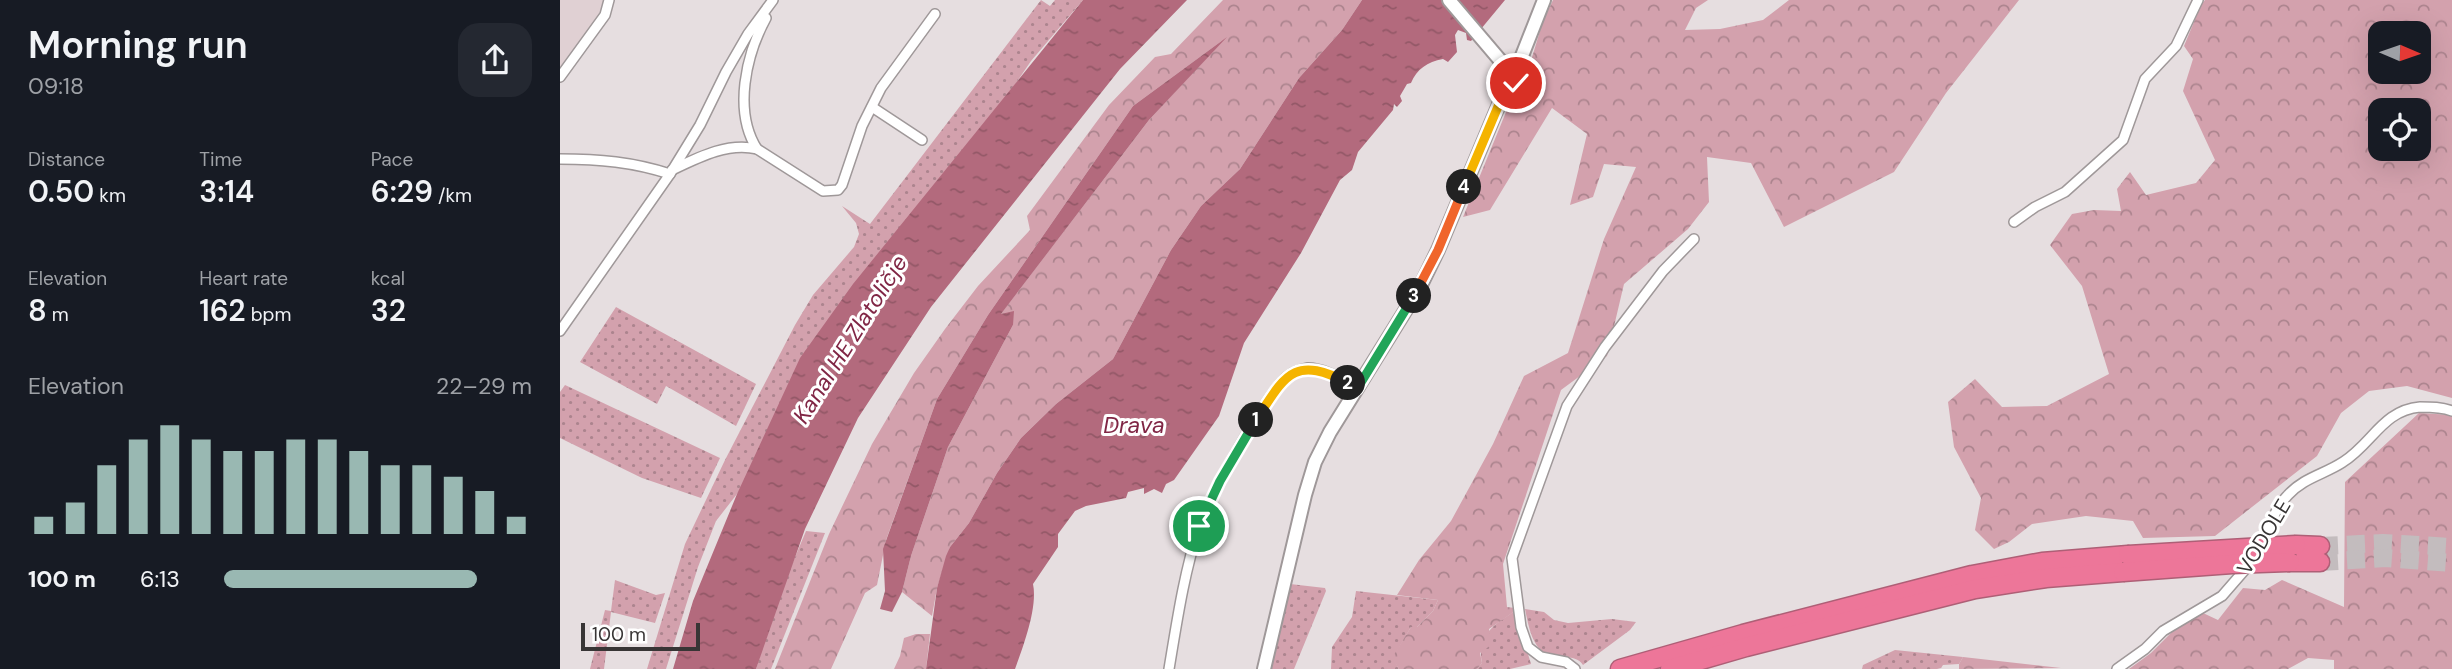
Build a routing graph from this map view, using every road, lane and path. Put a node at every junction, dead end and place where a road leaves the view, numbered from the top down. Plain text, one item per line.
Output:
1 (609, 0) edge
2 (774, 0) edge
3 (1449, 0) edge
4 (1544, 0) edge
5 (2198, 0) edge
6 (935, 14) dead end
7 (1507, 63) junction
8 (560, 77) edge
9 (872, 107) junction
10 (922, 140) dead end
11 (757, 149) junction
12 (560, 159) edge
13 (670, 172) junction
14 (2014, 222) dead end
15 (1694, 239) dead end
16 (560, 331) edge
17 (1357, 389) junction
18 (2452, 411) edge
19 (2320, 554) tunnel mouth
20 (2126, 564) junction
21 (1169, 669) edge
22 (1264, 669) edge
23 (1575, 669) edge
24 (1620, 669) edge
25 (1671, 669) edge
26 (2117, 669) edge

1 - 8 street
2 - 11 street
2 - 13 street
3 - 7 street
4 - 7 street
5 - 14 street
6 - 9 street
7 - 17 street
9 - 10 street
9 - 11 street
11 - 13 street
12 - 13 street
13 - 16 street
15 - 23 street
17 - 21 street
17 - 22 street
18 - 26 street, VODOLE
19 - 20 highway, bridge
20 - 24 highway
20 - 25 highway

